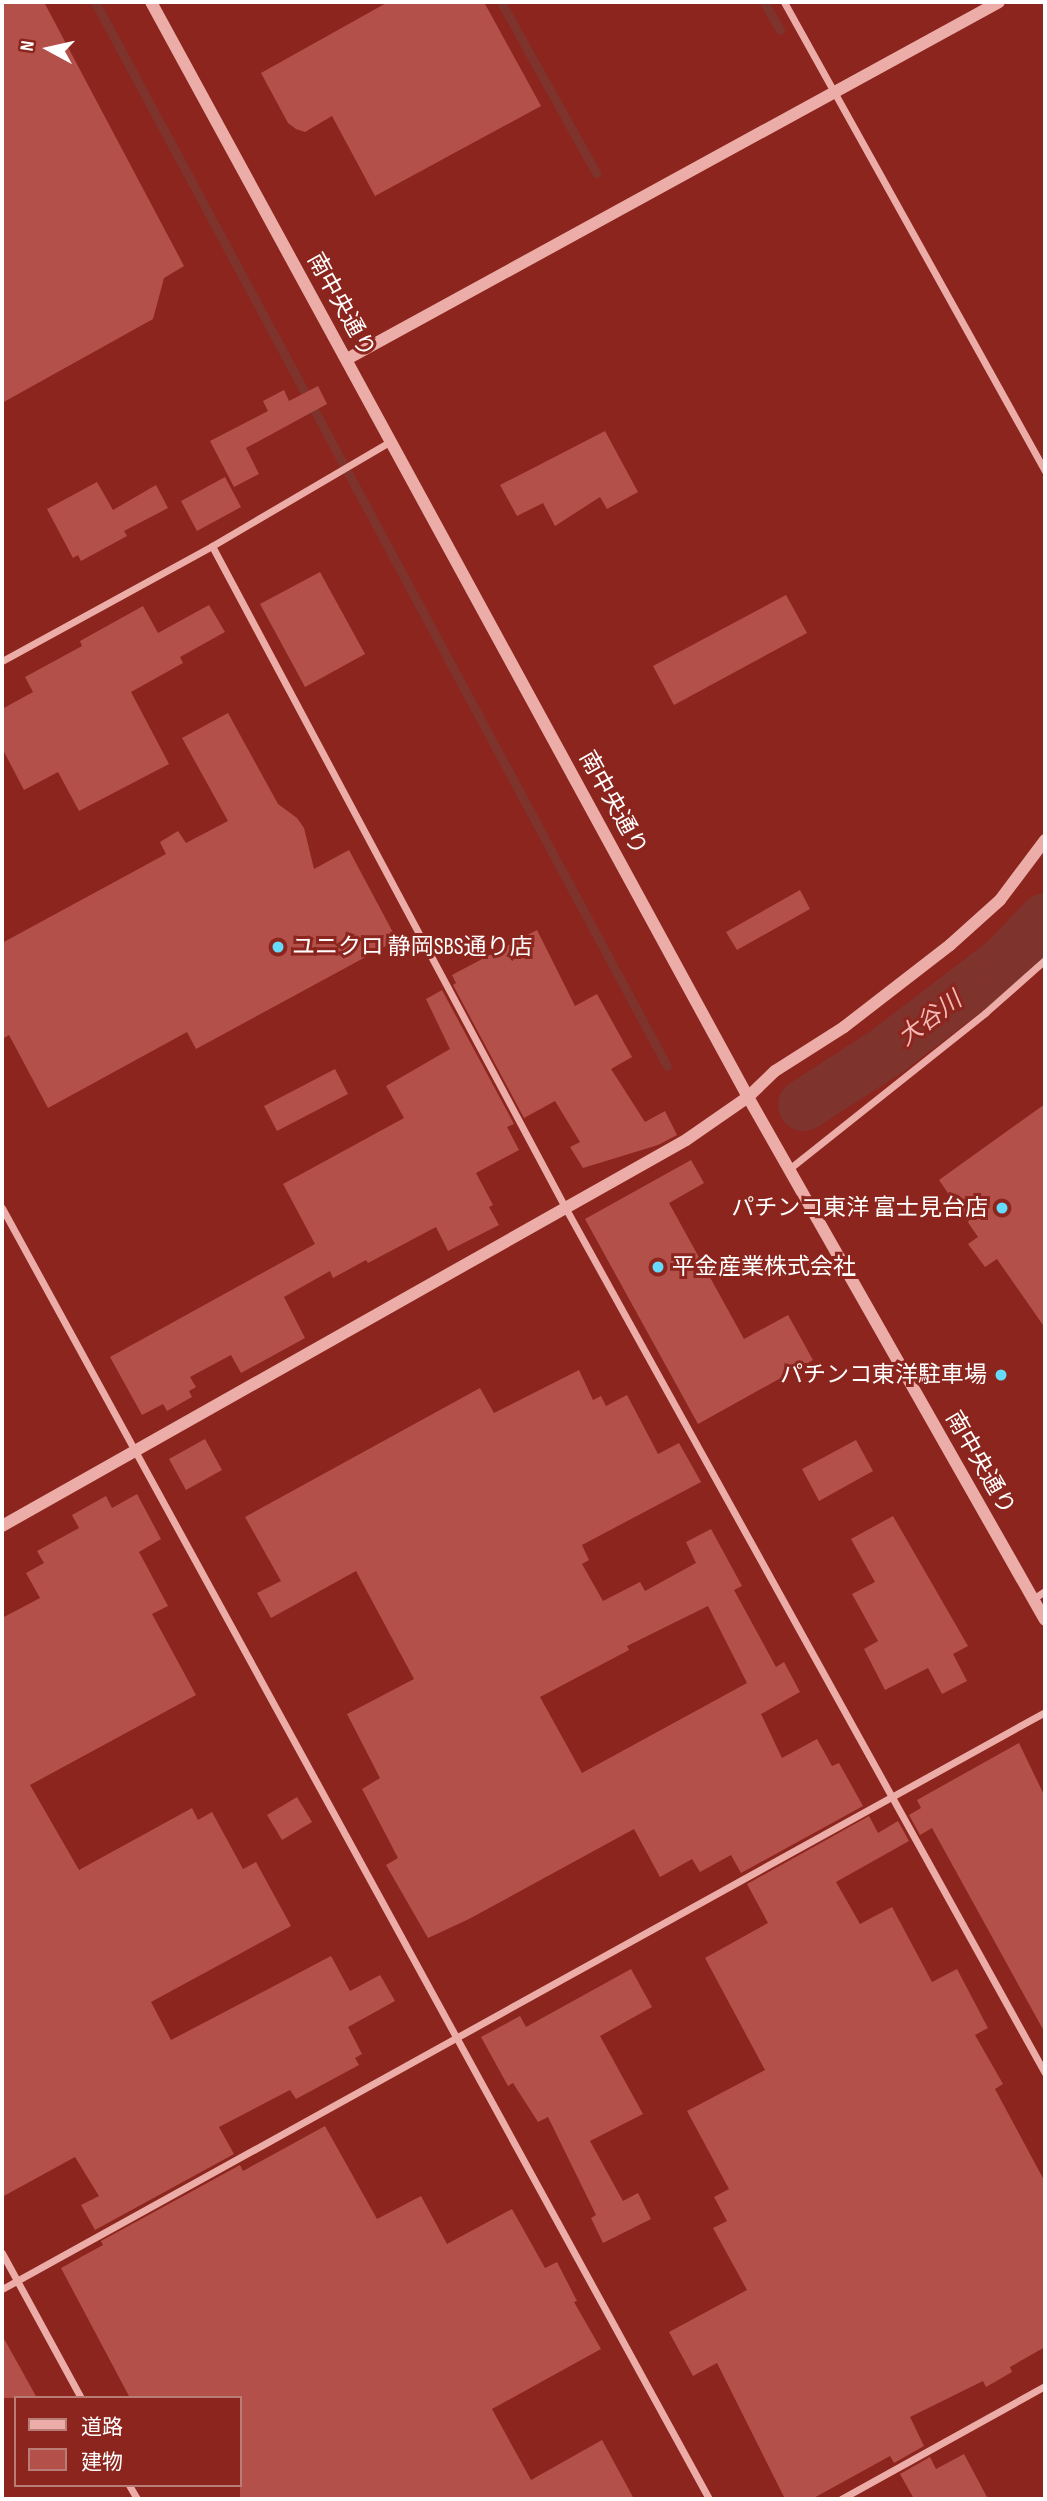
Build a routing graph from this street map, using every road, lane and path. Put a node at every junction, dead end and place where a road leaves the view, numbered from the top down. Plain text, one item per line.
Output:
1 (151, 2) edge
2 (784, 2) edge
3 (999, 2) edge
4 (835, 94) junction
5 (347, 359) junction
6 (391, 441) junction
7 (1045, 471) edge
8 (212, 546) junction
9 (2, 661) edge
10 (1045, 840) edge
11 (1045, 960) edge
12 (748, 1097) junction
13 (789, 1169) junction
14 (2, 1208) edge
15 (566, 1209) junction
16 (137, 1452) junction
17 (2, 1526) edge
18 (1045, 1591) edge
19 (1033, 1599) junction
20 (1045, 1620) edge
21 (1045, 1712) edge
22 (894, 1796) junction
23 (456, 2038) junction
24 (1045, 2073) edge
25 (2, 2253) edge
26 (17, 2281) junction
27 (2, 2289) edge
28 (1045, 2386) edge
29 (80, 2396) edge
30 (709, 2499) edge
31 (841, 2499) edge

1 - 5 street, 南中央通り
2 - 4 street
3 - 4 street
4 - 5 street
4 - 7 street
5 - 6 street, 南中央通り
6 - 8 street
6 - 12 street, 南中央通り
8 - 9 street
8 - 15 street
10 - 12 street
11 - 13 street
12 - 13 street, 南中央通り
12 - 15 street
13 - 19 street, 南中央通り
14 - 16 street
15 - 16 street
15 - 22 street
16 - 17 street
16 - 23 street
18 - 19 street
19 - 20 street, 南中央通り
21 - 22 street
22 - 23 street
22 - 24 street
23 - 26 street
23 - 30 street
25 - 26 street
26 - 27 street
26 - 29 street
28 - 31 street

